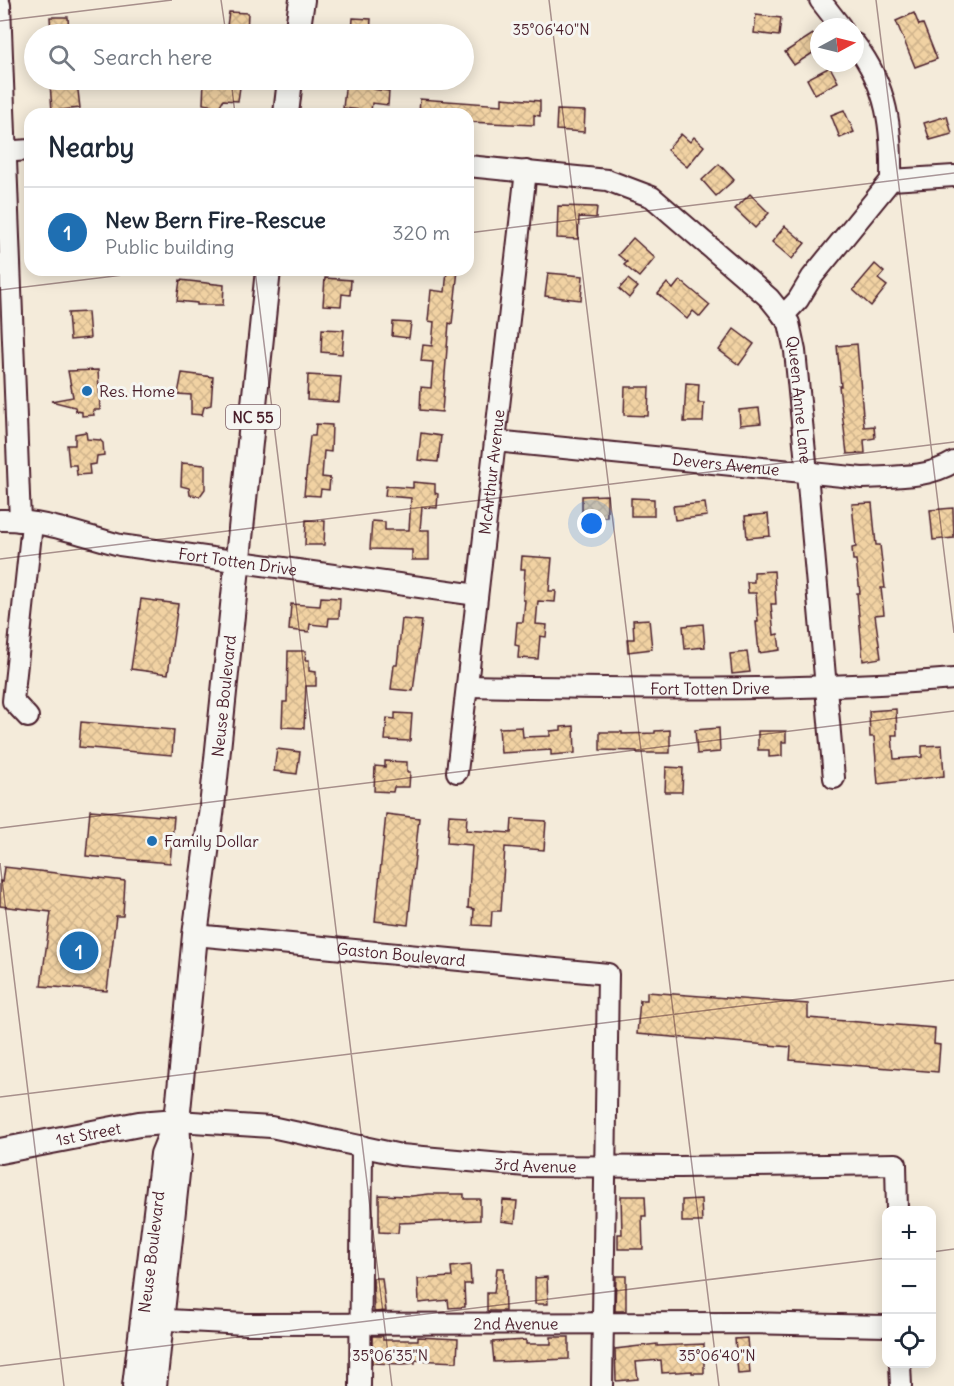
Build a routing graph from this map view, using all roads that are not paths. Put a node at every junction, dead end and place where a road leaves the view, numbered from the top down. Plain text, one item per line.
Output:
1 (288, 0) edge
2 (302, 0) edge
3 (820, 0) edge
4 (0, 5) edge
5 (834, 18) edge
6 (287, 24) edge
7 (298, 24) edge
8 (864, 56) edge
9 (284, 90) edge
10 (289, 90) edge
11 (284, 108) edge
12 (285, 108) edge
13 (24, 150) edge
14 (3, 152) edge
15 (474, 167) edge
16 (526, 171) junction
17 (954, 176) edge
18 (891, 180) junction
19 (267, 276) edge
20 (783, 316) junction
21 (495, 441) junction
22 (954, 462) edge
23 (807, 473) junction
24 (0, 520) edge
25 (26, 523) junction
26 (239, 563) junction
27 (477, 595) junction
28 (954, 679) edge
29 (467, 686) junction
30 (825, 688) junction
31 (28, 717) dead end
32 (457, 772) dead end
33 (834, 778) dead end
34 (195, 935) junction
35 (177, 1121) junction
36 (362, 1146) junction
37 (0, 1151) edge
38 (604, 1166) junction
39 (897, 1206) edge
40 (154, 1320) junction
41 (361, 1324) junction
42 (603, 1325) junction
43 (882, 1326) edge
44 (900, 1368) edge
45 (135, 1386) edge
46 (154, 1386) edge
47 (360, 1386) edge
48 (602, 1386) edge
49 (901, 1386) edge

1 - 6 main road
2 - 7 main road
3 - 5 street
4 - 14 street
8 - 18 street
9 - 11 main road
10 - 12 main road
13 - 14 street
14 - 25 street
15 - 16 street, Queen Anne Lane
16 - 20 street, Queen Anne Lane
16 - 21 street, McArthur Avenue
17 - 18 street
18 - 20 street
19 - 26 main road, Neuse Boulevard / NC 55
20 - 23 street, Queen Anne Lane
21 - 23 street, Devers Avenue
21 - 27 street, McArthur Avenue
22 - 23 street, Devers Avenue
23 - 30 street, Queen Anne Lane
24 - 25 street, Fort Totten Drive
25 - 26 street, Fort Totten Drive
25 - 31 street
26 - 27 street, Fort Totten Drive
26 - 34 main road, Neuse Boulevard / NC 55
27 - 29 street, McArthur Avenue
28 - 30 street, Fort Totten Drive
29 - 30 street, Fort Totten Drive
29 - 32 street, McArthur Avenue
30 - 33 street, Queen Anne Lane
34 - 35 main road, Neuse Boulevard / NC 55
34 - 38 street, Gaston Boulevard
35 - 36 street, 3rd Avenue
35 - 37 main road, 1st Street
35 - 40 main road, Neuse Boulevard
36 - 38 street, 3rd Avenue
36 - 41 street
38 - 39 street, 3rd Avenue
38 - 42 street
40 - 41 street, 2nd Avenue
40 - 45 main road, Neuse Boulevard
40 - 46 main road, Neuse Boulevard
41 - 42 street, 2nd Avenue
41 - 47 street
42 - 43 street, 2nd Avenue
42 - 48 street
44 - 49 street

